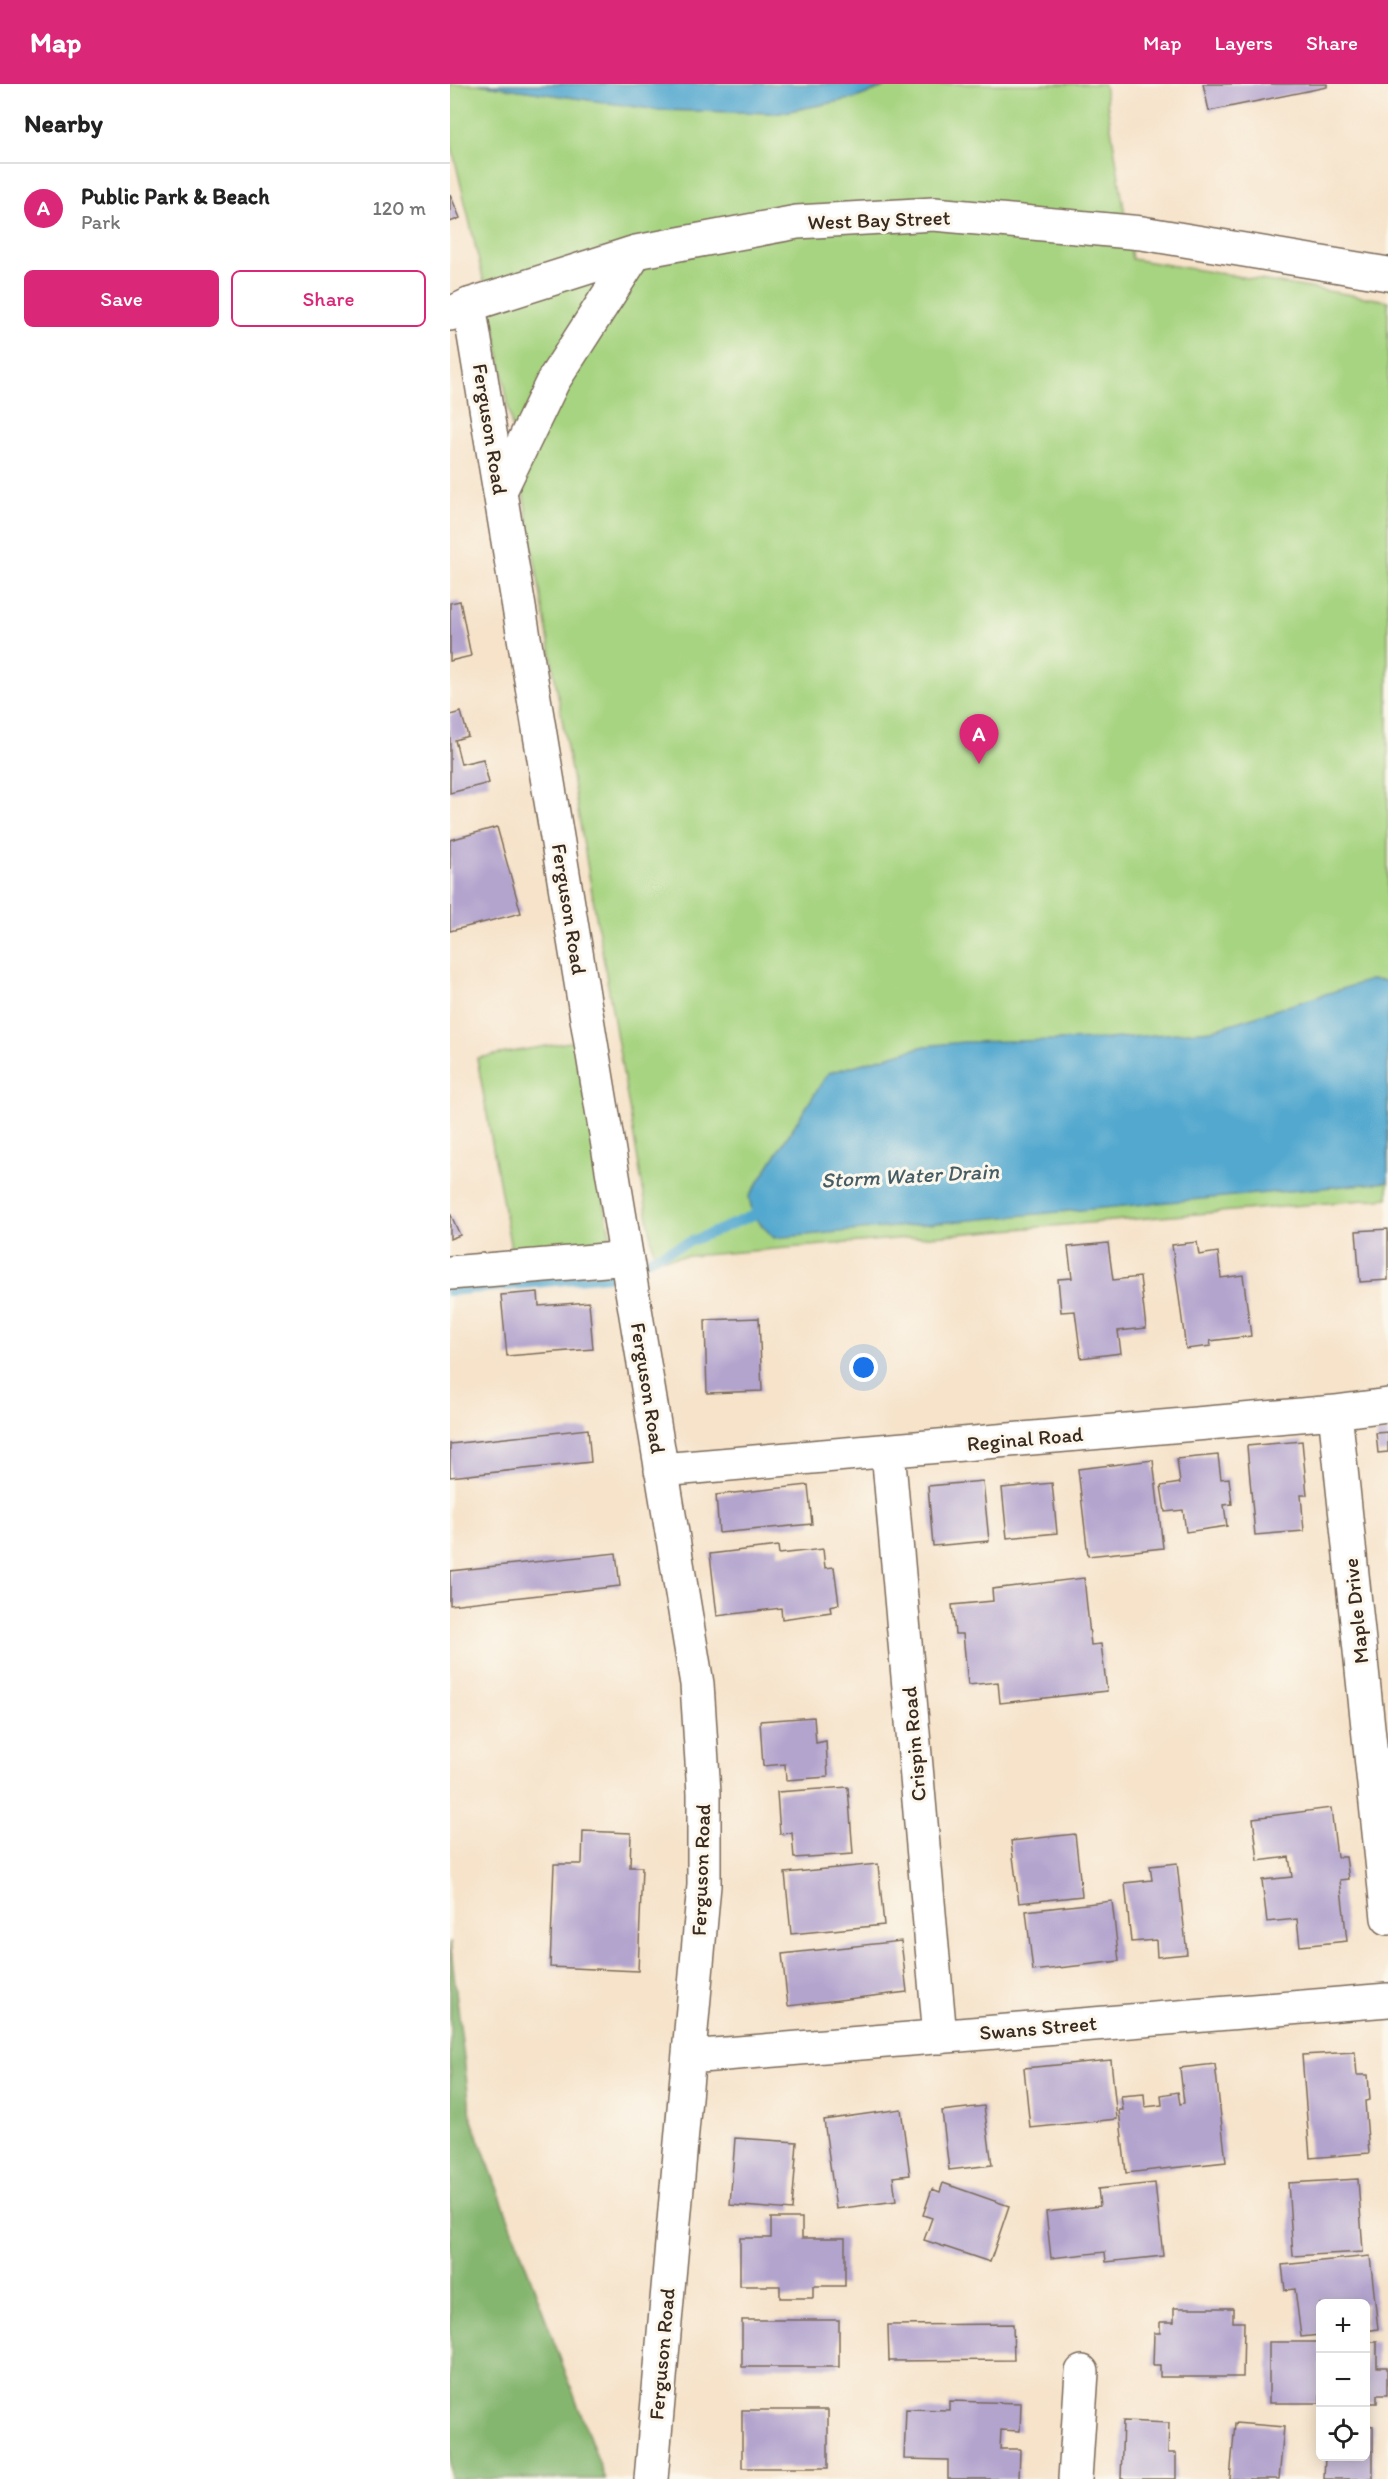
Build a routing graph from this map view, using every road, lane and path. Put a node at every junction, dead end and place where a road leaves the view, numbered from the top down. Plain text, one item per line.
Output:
1 (636, 252) junction
2 (1388, 274) edge
3 (460, 310) edge
4 (500, 491) junction
5 (625, 1251) junction
6 (450, 1273) edge
7 (1388, 1406) edge
8 (1335, 1412) junction
9 (888, 1451) junction
10 (662, 1470) junction
11 (1388, 1918) edge
12 (1388, 2000) edge
13 (940, 2037) junction
14 (689, 2057) junction
15 (1082, 2372) dead end
16 (651, 2479) edge
17 (1075, 2479) edge

1 - 2 main road, West Bay Street
1 - 3 main road, West Bay Street
1 - 4 main road
3 - 4 main road, Ferguson Road
4 - 5 main road, Ferguson Road
5 - 6 main road
5 - 10 main road, Ferguson Road
7 - 8 main road, Reginal Road
8 - 9 main road, Reginal Road
8 - 11 main road, Maple Drive
9 - 10 main road, Reginal Road
9 - 13 main road, Crispin Road
10 - 14 main road, Ferguson Road
12 - 13 main road, Swans Street
13 - 14 main road, Swans Street
14 - 16 main road, Ferguson Road
15 - 17 main road

